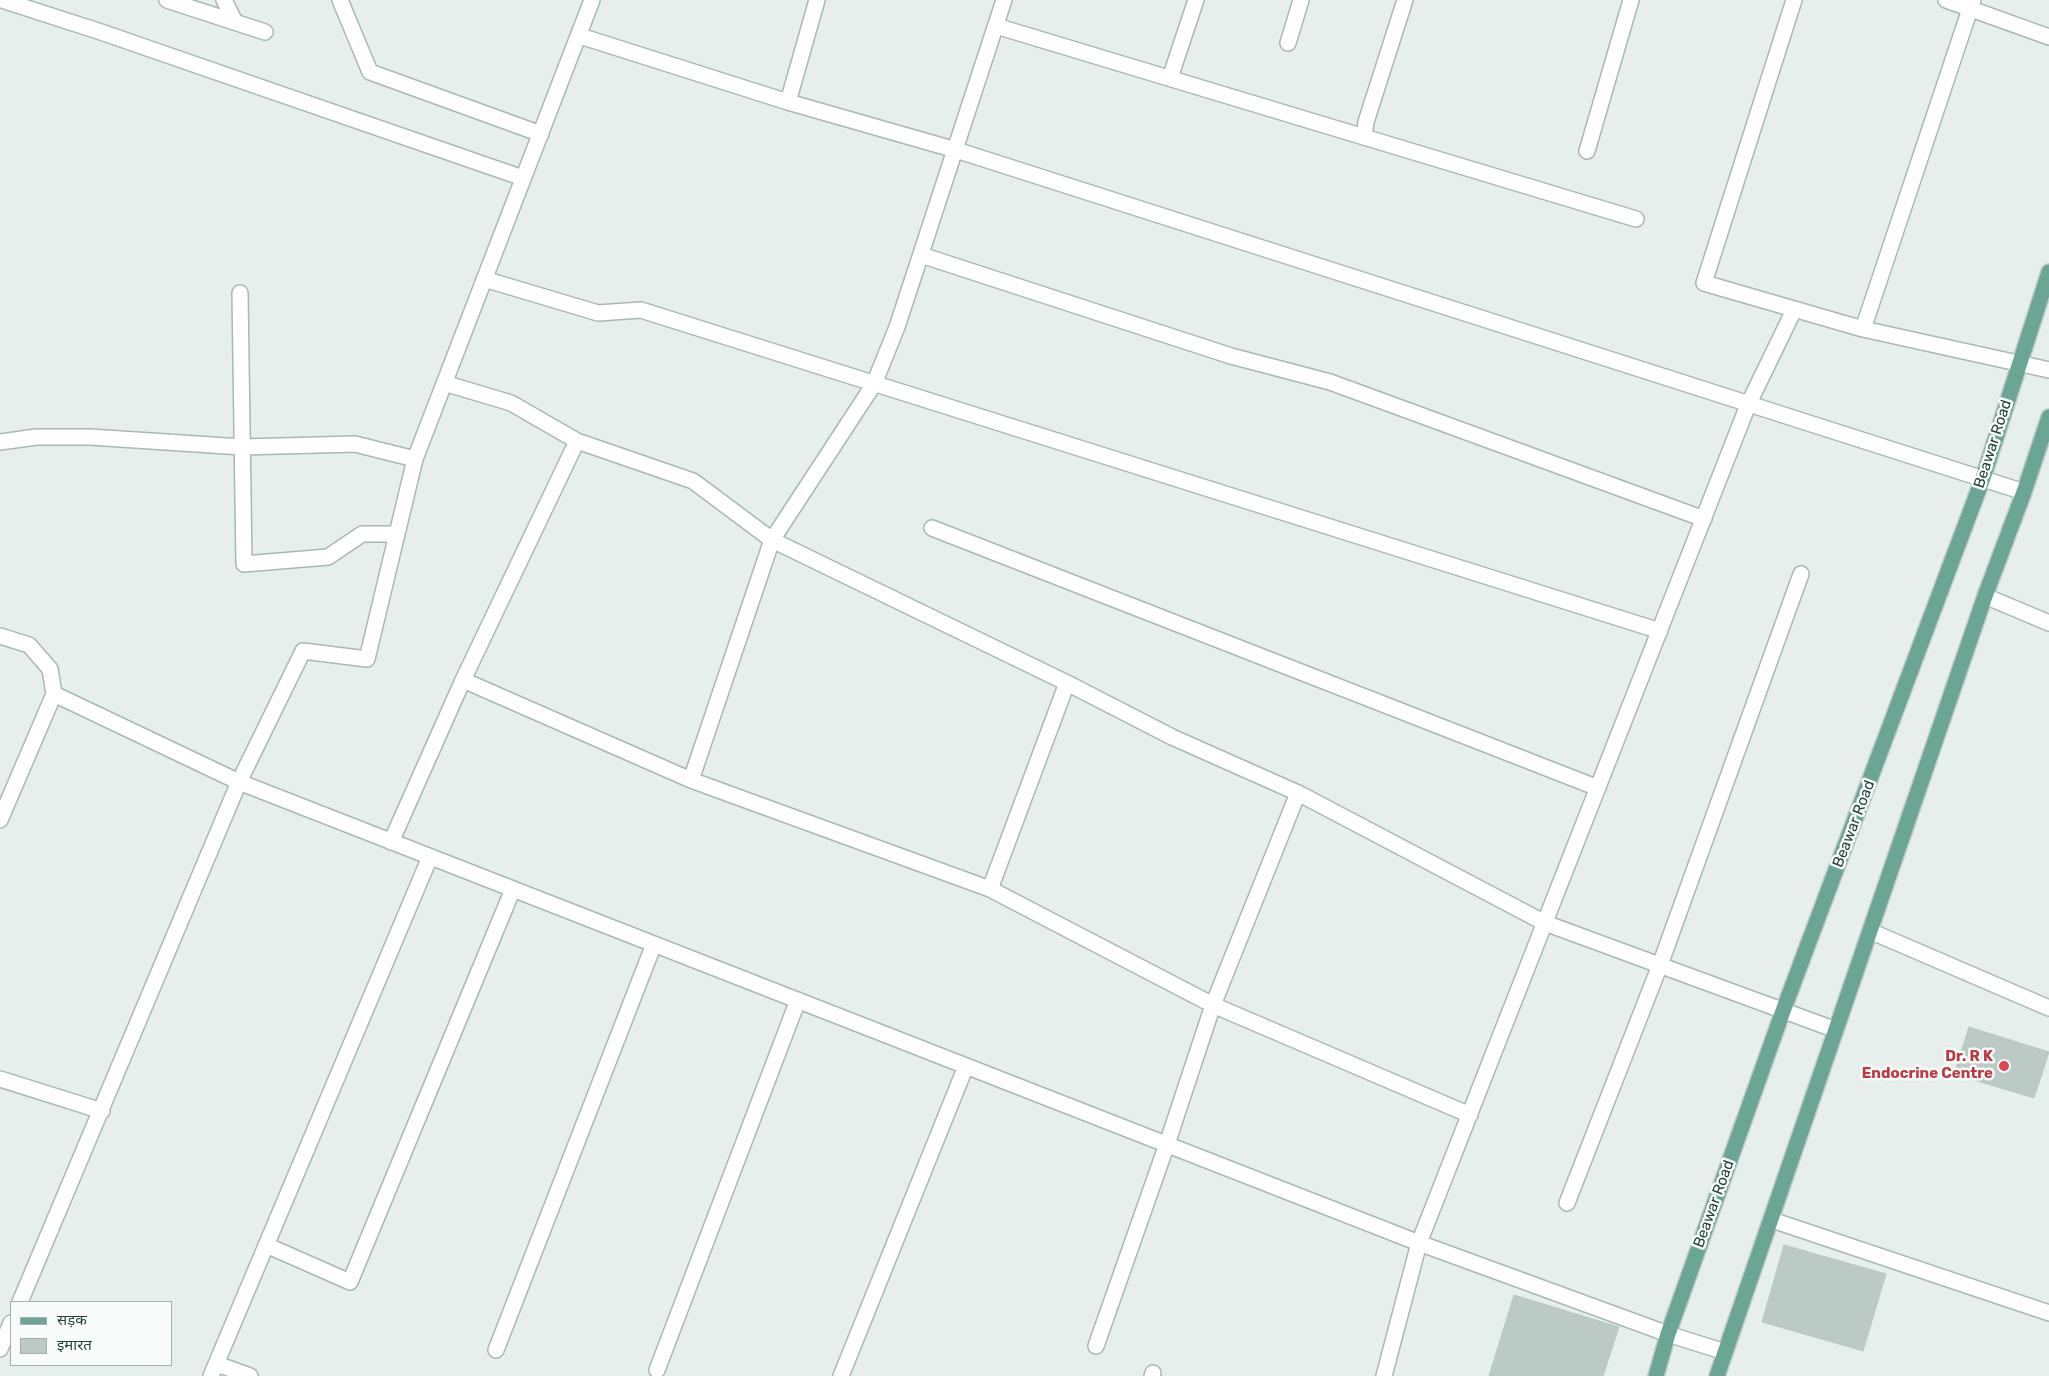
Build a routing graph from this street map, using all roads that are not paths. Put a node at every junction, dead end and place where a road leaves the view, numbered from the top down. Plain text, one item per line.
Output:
1 (2, 0) edge
2 (167, 0) edge
3 (224, 0) edge
4 (340, 0) edge
5 (592, 0) edge
6 (817, 0) edge
7 (1004, 0) edge
8 (1196, 0) edge
9 (1300, 0) edge
10 (1405, 0) edge
11 (1631, 0) edge
12 (1794, 0) edge
13 (1946, 0) edge
14 (1972, 4) edge
15 (235, 22) junction
16 (996, 26) junction
17 (265, 32) dead end
18 (580, 36) junction
19 (2049, 37) edge
20 (1288, 44) dead end
21 (1170, 78) junction
22 (788, 102) junction
23 (541, 134) junction
24 (1364, 137) junction
25 (956, 150) junction
26 (1587, 151) dead end
27 (523, 178) junction
28 (1636, 219) dead end
29 (921, 255) junction
30 (2049, 272) edge
31 (484, 279) junction
32 (240, 293) dead end
33 (1794, 310) junction
34 (1863, 329) junction
35 (2019, 364) junction
36 (2049, 370) edge
37 (444, 383) junction
38 (874, 384) junction
39 (1748, 405) junction
40 (2049, 417) edge
41 (577, 440) junction
42 (0, 442) edge
43 (242, 447) junction
44 (414, 459) junction
45 (1982, 478) junction
46 (2024, 492) junction
47 (1704, 519) junction
48 (932, 528) dead end
49 (397, 534) junction
50 (772, 540) junction
51 (1801, 574) dead end
52 (1985, 596) junction
53 (2049, 623) edge
54 (1660, 631) junction
55 (0, 636) edge
56 (463, 680) junction
57 (1067, 683) junction
58 (54, 694) junction
59 (692, 780) junction
60 (239, 782) junction
61 (1598, 788) junction
62 (1298, 793) junction
63 (0, 820) edge
64 (391, 842) junction
65 (430, 857) junction
66 (513, 889) junction
67 (990, 889) junction
68 (1545, 923) junction
69 (1870, 931) junction
70 (654, 944) junction
71 (1660, 965) junction
72 (798, 1000) junction
73 (1213, 1005) junction
74 (2049, 1008) edge
75 (1783, 1011) junction
76 (1836, 1030) junction
77 (966, 1066) junction
78 (0, 1079) edge
79 (102, 1112) junction
80 (1470, 1115) junction
81 (1167, 1144) junction
82 (1567, 1203) dead end
83 (1772, 1220) junction
84 (1419, 1243) junction
85 (266, 1245) junction
86 (20, 1301) edge
87 (2049, 1313) edge
88 (10, 1325) edge
89 (1668, 1334) junction
90 (1096, 1346) dead end
91 (0, 1349) edge
92 (496, 1350) dead end
93 (1725, 1352) junction
94 (214, 1370) edge
95 (657, 1370) dead end
96 (250, 1376) edge
97 (841, 1376) edge
98 (1384, 1376) edge
99 (1656, 1376) edge
100 (1717, 1376) edge

1 - 27 street
2 - 15 street
3 - 15 street
4 - 23 street
5 - 18 street
6 - 22 street
7 - 16 street
8 - 21 street
9 - 20 street
10 - 24 street
11 - 26 street
12 - 33 street
13 - 14 street
14 - 19 street
14 - 34 street
15 - 17 street
16 - 21 street
16 - 25 street
18 - 22 street
18 - 23 street
21 - 24 street
22 - 25 street
23 - 27 street
24 - 28 street
25 - 29 street
25 - 39 street
27 - 31 street
29 - 38 street
29 - 47 street
30 - 35 main road, Beawar Road
31 - 37 street
31 - 38 street
32 - 43 street
33 - 34 street
33 - 39 street
34 - 35 street
35 - 36 street
35 - 45 main road, Beawar Road
37 - 41 street
37 - 44 street
38 - 50 street
38 - 54 street
39 - 45 street
39 - 47 street
40 - 46 main road
41 - 50 street
41 - 56 street
42 - 43 street
43 - 44 street
43 - 49 street
44 - 49 street
45 - 46 street
45 - 75 main road, Beawar Road
46 - 52 main road
47 - 54 street
48 - 61 street
49 - 60 street
50 - 57 street
50 - 59 street
51 - 71 street
52 - 53 street
52 - 69 main road
54 - 61 street
55 - 58 street
56 - 59 street
56 - 64 street
57 - 62 street
57 - 67 street
58 - 60 street
58 - 63 street
59 - 67 street
60 - 64 street
60 - 79 street
61 - 68 street
62 - 68 street
62 - 73 street
64 - 65 street
65 - 66 street
65 - 85 street
66 - 70 street
66 - 85 street
67 - 73 street
68 - 71 street
68 - 80 street
69 - 74 street
69 - 76 main road
70 - 72 street
70 - 92 street
71 - 75 street
71 - 82 street
72 - 77 street
72 - 95 street
73 - 80 street
73 - 81 street
75 - 76 street
75 - 89 main road, Beawar Road
76 - 83 main road
77 - 81 street
77 - 97 street
78 - 79 street
79 - 86 street
80 - 84 street
81 - 84 street
81 - 90 street
83 - 87 street
83 - 93 main road
84 - 89 street
84 - 98 street
85 - 94 street
88 - 91 street
89 - 93 street
89 - 99 main road, Beawar Road
93 - 100 main road
94 - 96 street

